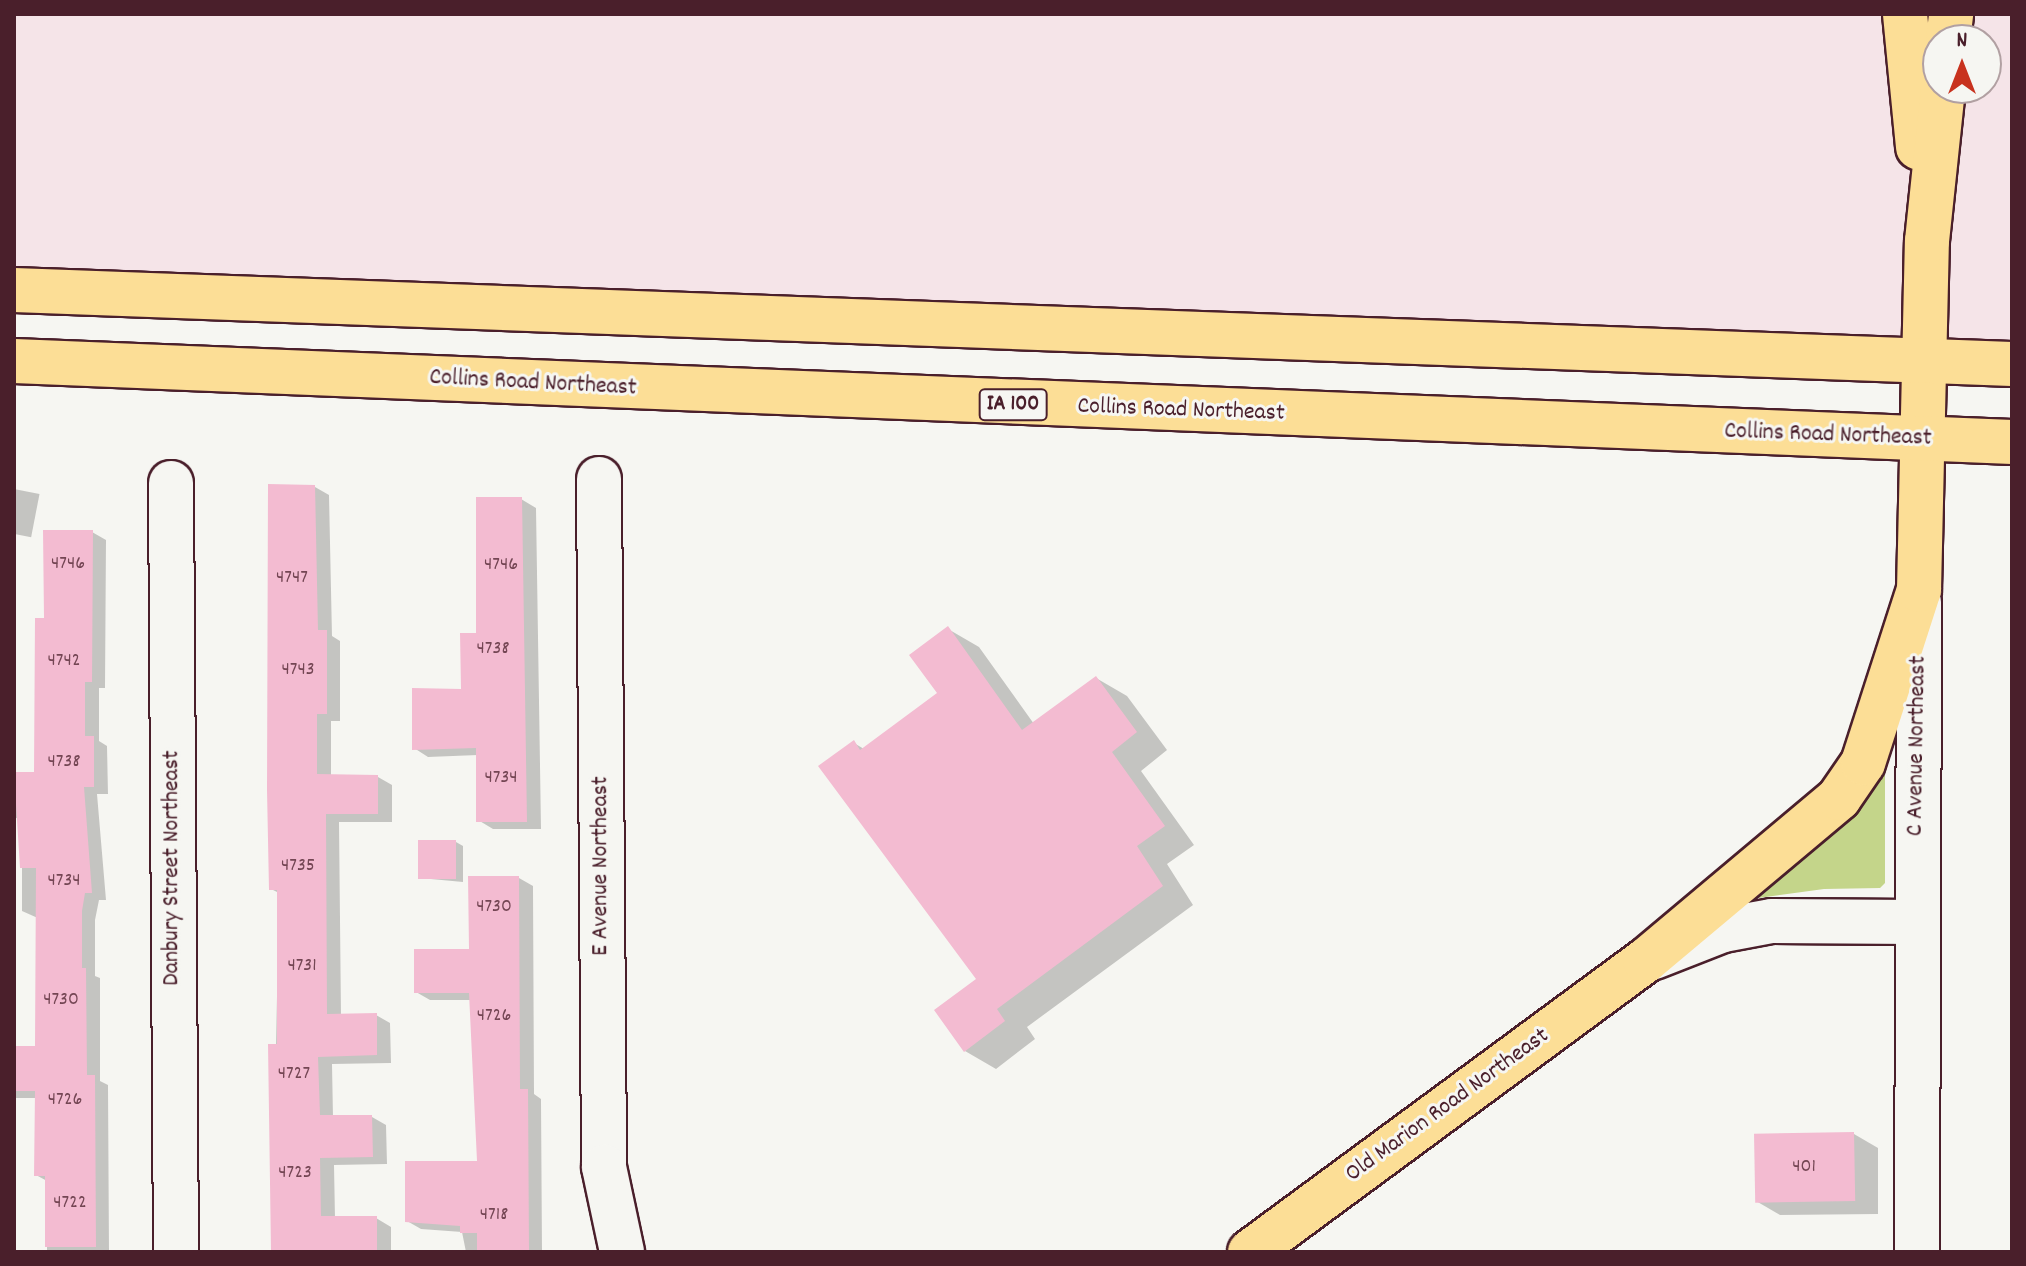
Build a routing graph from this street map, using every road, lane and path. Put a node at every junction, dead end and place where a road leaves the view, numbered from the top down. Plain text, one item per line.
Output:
1 (1905, 14) edge
2 (1941, 104) edge
3 (1927, 241) junction
4 (14, 290) edge
5 (14, 361) edge
6 (1925, 363) junction
7 (2012, 364) edge
8 (1923, 440) junction
9 (2012, 442) edge
10 (599, 479) dead end
11 (171, 483) dead end
12 (1919, 590) junction
13 (1915, 922) junction
14 (1645, 961) junction
15 (176, 1252) edge
16 (622, 1252) edge
17 (1250, 1252) edge
18 (1917, 1252) edge

1 - 3 main road, C Avenue Northeast
2 - 3 main road, C Avenue Northeast
3 - 6 main road, C Avenue Northeast
4 - 6 main road
5 - 8 main road, Collins Road Northeast / IA 100
6 - 7 main road
6 - 8 main road, C Avenue Northeast
8 - 9 main road, Collins Road Northeast / IA 100
8 - 12 main road, C Avenue Northeast
10 - 16 street, E Avenue Northeast
11 - 15 street, Danbury Street Northeast
12 - 13 street, C Avenue Northeast
12 - 14 main road, Old Marion Road Northeast
13 - 14 street, Old Marion Road Northeast
13 - 18 street, C Avenue Northeast
14 - 17 main road, Old Marion Road Northeast

